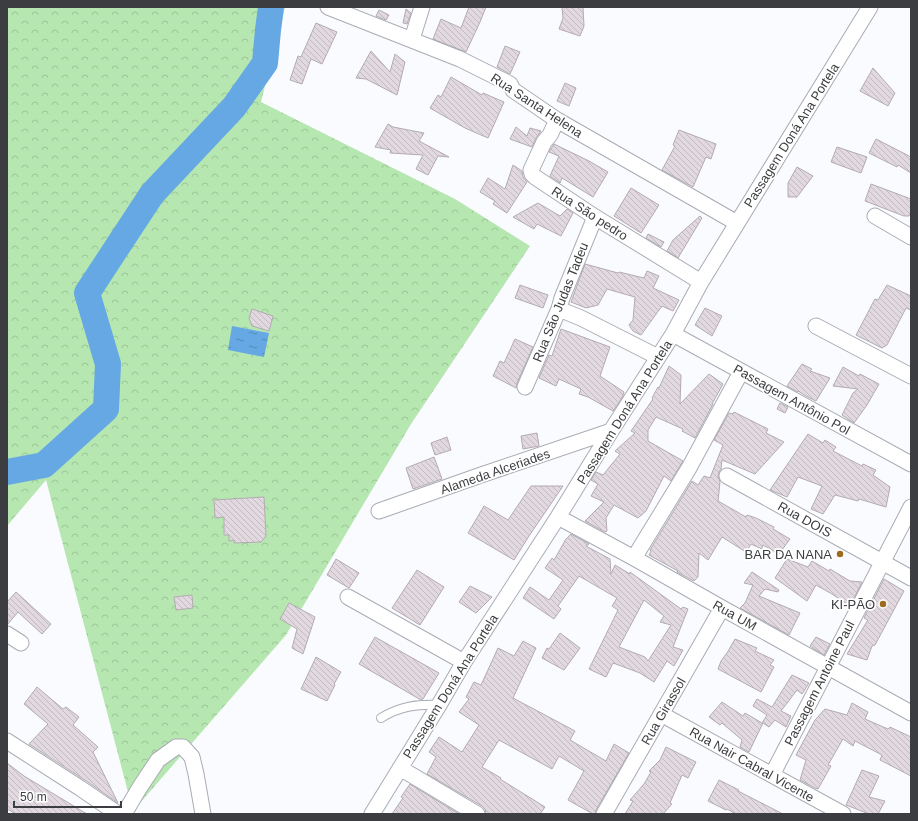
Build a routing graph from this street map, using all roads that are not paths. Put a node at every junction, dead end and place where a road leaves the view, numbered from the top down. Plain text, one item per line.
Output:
1 (328, 7) edge
2 (422, 7) edge
3 (870, 7) edge
4 (412, 39) junction
5 (558, 120) junction
6 (875, 216) dead end
7 (595, 217) junction
8 (737, 223) junction
9 (911, 237) edge
10 (700, 282) junction
11 (559, 309) junction
12 (816, 326) dead end
13 (673, 334) junction
14 (658, 357) junction
15 (742, 372) junction
16 (911, 376) edge
17 (525, 387) dead end
18 (611, 432) junction
19 (911, 464) edge
20 (727, 476) dead end
21 (911, 507) edge
22 (380, 511) dead end
23 (558, 517) junction
24 (634, 558) junction
25 (883, 562) junction
26 (911, 578) edge
27 (348, 597) dead end
28 (722, 608) junction
29 (7, 634) edge
30 (21, 643) dead end
31 (464, 662) junction
32 (828, 666) junction
33 (439, 706) junction
34 (911, 713) edge
35 (661, 714) junction
36 (381, 718) dead end
37 (7, 741) edge
38 (400, 768) junction
39 (772, 775) junction
40 (118, 814) edge
41 (124, 814) edge
42 (203, 814) edge
43 (372, 814) edge
44 (477, 814) edge
45 (604, 814) edge
46 (843, 814) edge

1 - 4 street, Rua Santa Helena
2 - 4 street
3 - 8 street, Passagem Doná Ana Portela
4 - 5 street, Rua Santa Helena
5 - 7 street, Rua São pedro
5 - 8 street, Rua Santa Helena
6 - 9 street
7 - 10 street, Rua São pedro
7 - 11 street, Rua São Judas Tadeu
8 - 10 street, Passagem Doná Ana Portela
10 - 13 street, Passagem Doná Ana Portela
11 - 14 street
11 - 17 street, Rua São Judas Tadeu
12 - 16 street
13 - 14 street, Passagem Doná Ana Portela
13 - 15 street, Passagem Antônio Pol
14 - 18 street, Passagem Doná Ana Portela
15 - 19 street, Passagem Antônio Pol
15 - 24 street
18 - 22 street, Alameda Alceriades
18 - 23 street, Passagem Doná Ana Portela
20 - 25 street, Rua DOIS
21 - 25 street, Passagem Antoine Paul
23 - 24 street, Rua UM
23 - 31 street, Passagem Doná Ana Portela
24 - 28 street, Rua UM
25 - 26 street
25 - 32 street, Passagem Antoine Paul
27 - 31 street
28 - 32 street, Rua UM
28 - 35 street, Rua Girassol
29 - 30 street
31 - 33 street, Passagem Doná Ana Portela
32 - 34 street, Rua UM
32 - 39 street, Passagem Antoine Paul
33 - 36 lane
33 - 38 street, Passagem Doná Ana Portela
35 - 39 street, Rua Nair Cabral Vicente
35 - 45 street, Rua Girassol
37 - 40 street
38 - 43 street, Passagem Doná Ana Portela
38 - 44 street
39 - 46 street, Rua Nair Cabral Vicente
41 - 42 street

